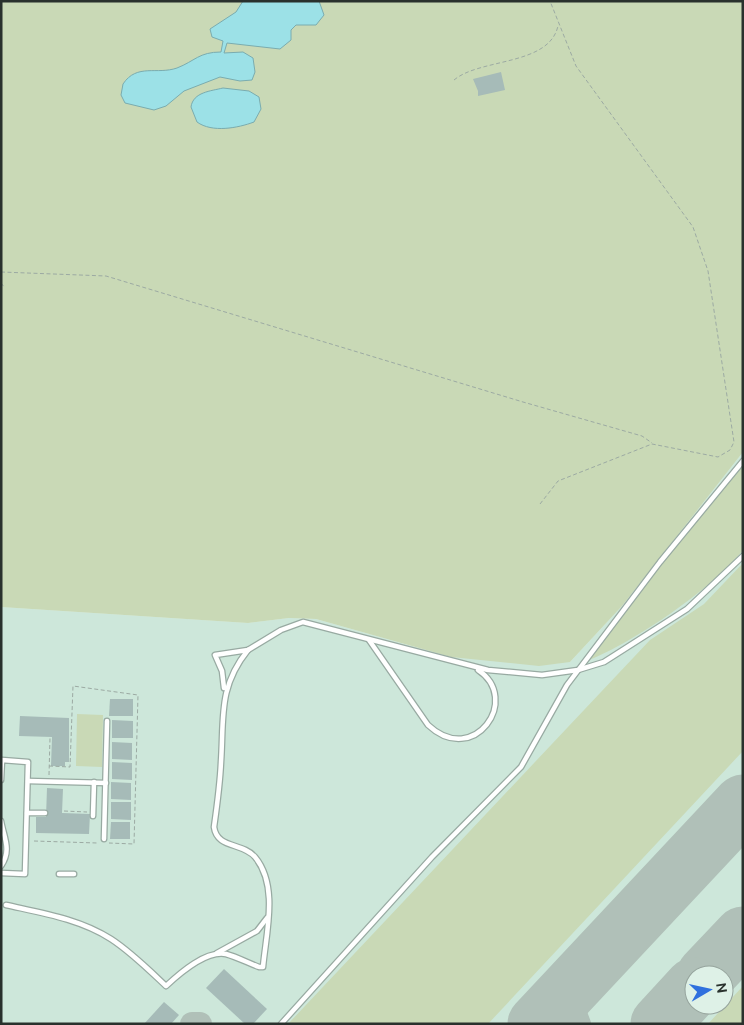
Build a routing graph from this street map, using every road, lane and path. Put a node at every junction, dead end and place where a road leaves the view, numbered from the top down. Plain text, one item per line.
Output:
1 (550, 1) edge
2 (558, 26) junction
3 (454, 80) dead end
4 (1, 272) edge
5 (1, 283) edge
6 (5, 288) dead end
7 (652, 444) junction
8 (743, 461) edge
9 (540, 504) dead end
10 (743, 556) edge
11 (368, 639) junction
12 (248, 650) junction
13 (471, 666) junction
14 (578, 670) junction
15 (224, 694) junction
16 (107, 721) dead end
17 (50, 738) dead end
18 (2, 760) edge
19 (49, 776) dead end
20 (1, 780) edge
21 (28, 781) junction
22 (94, 782) junction
23 (106, 783) junction
24 (64, 811) dead end
25 (27, 813) junction
26 (45, 813) dead end
27 (93, 814) joint
28 (1, 821) edge
29 (104, 839) dead end
30 (1, 866) edge
31 (1, 873) edge
32 (59, 874) dead end
33 (74, 874) dead end
34 (6, 905) dead end
35 (268, 917) junction
36 (216, 954) junction
37 (280, 1024) edge

1 - 2 path
2 - 3 path
2 - 7 path
4 - 7 path
5 - 6 path
7 - 9 path
8 - 14 lane
10 - 14 lane
11 - 12 lane
11 - 13 lane
11 - 13 lane
12 - 15 lane
12 - 15 lane
13 - 14 lane
14 - 37 lane
15 - 35 lane
16 - 23 lane
17 - 19 path
18 - 20 lane
18 - 21 lane
21 - 22 lane
21 - 25 lane
22 - 23 lane
22 - 27 lane
23 - 29 lane
24 - 27 path
25 - 26 lane
25 - 31 lane
28 - 30 lane
32 - 33 lane
34 - 36 lane
35 - 36 lane
35 - 36 lane

